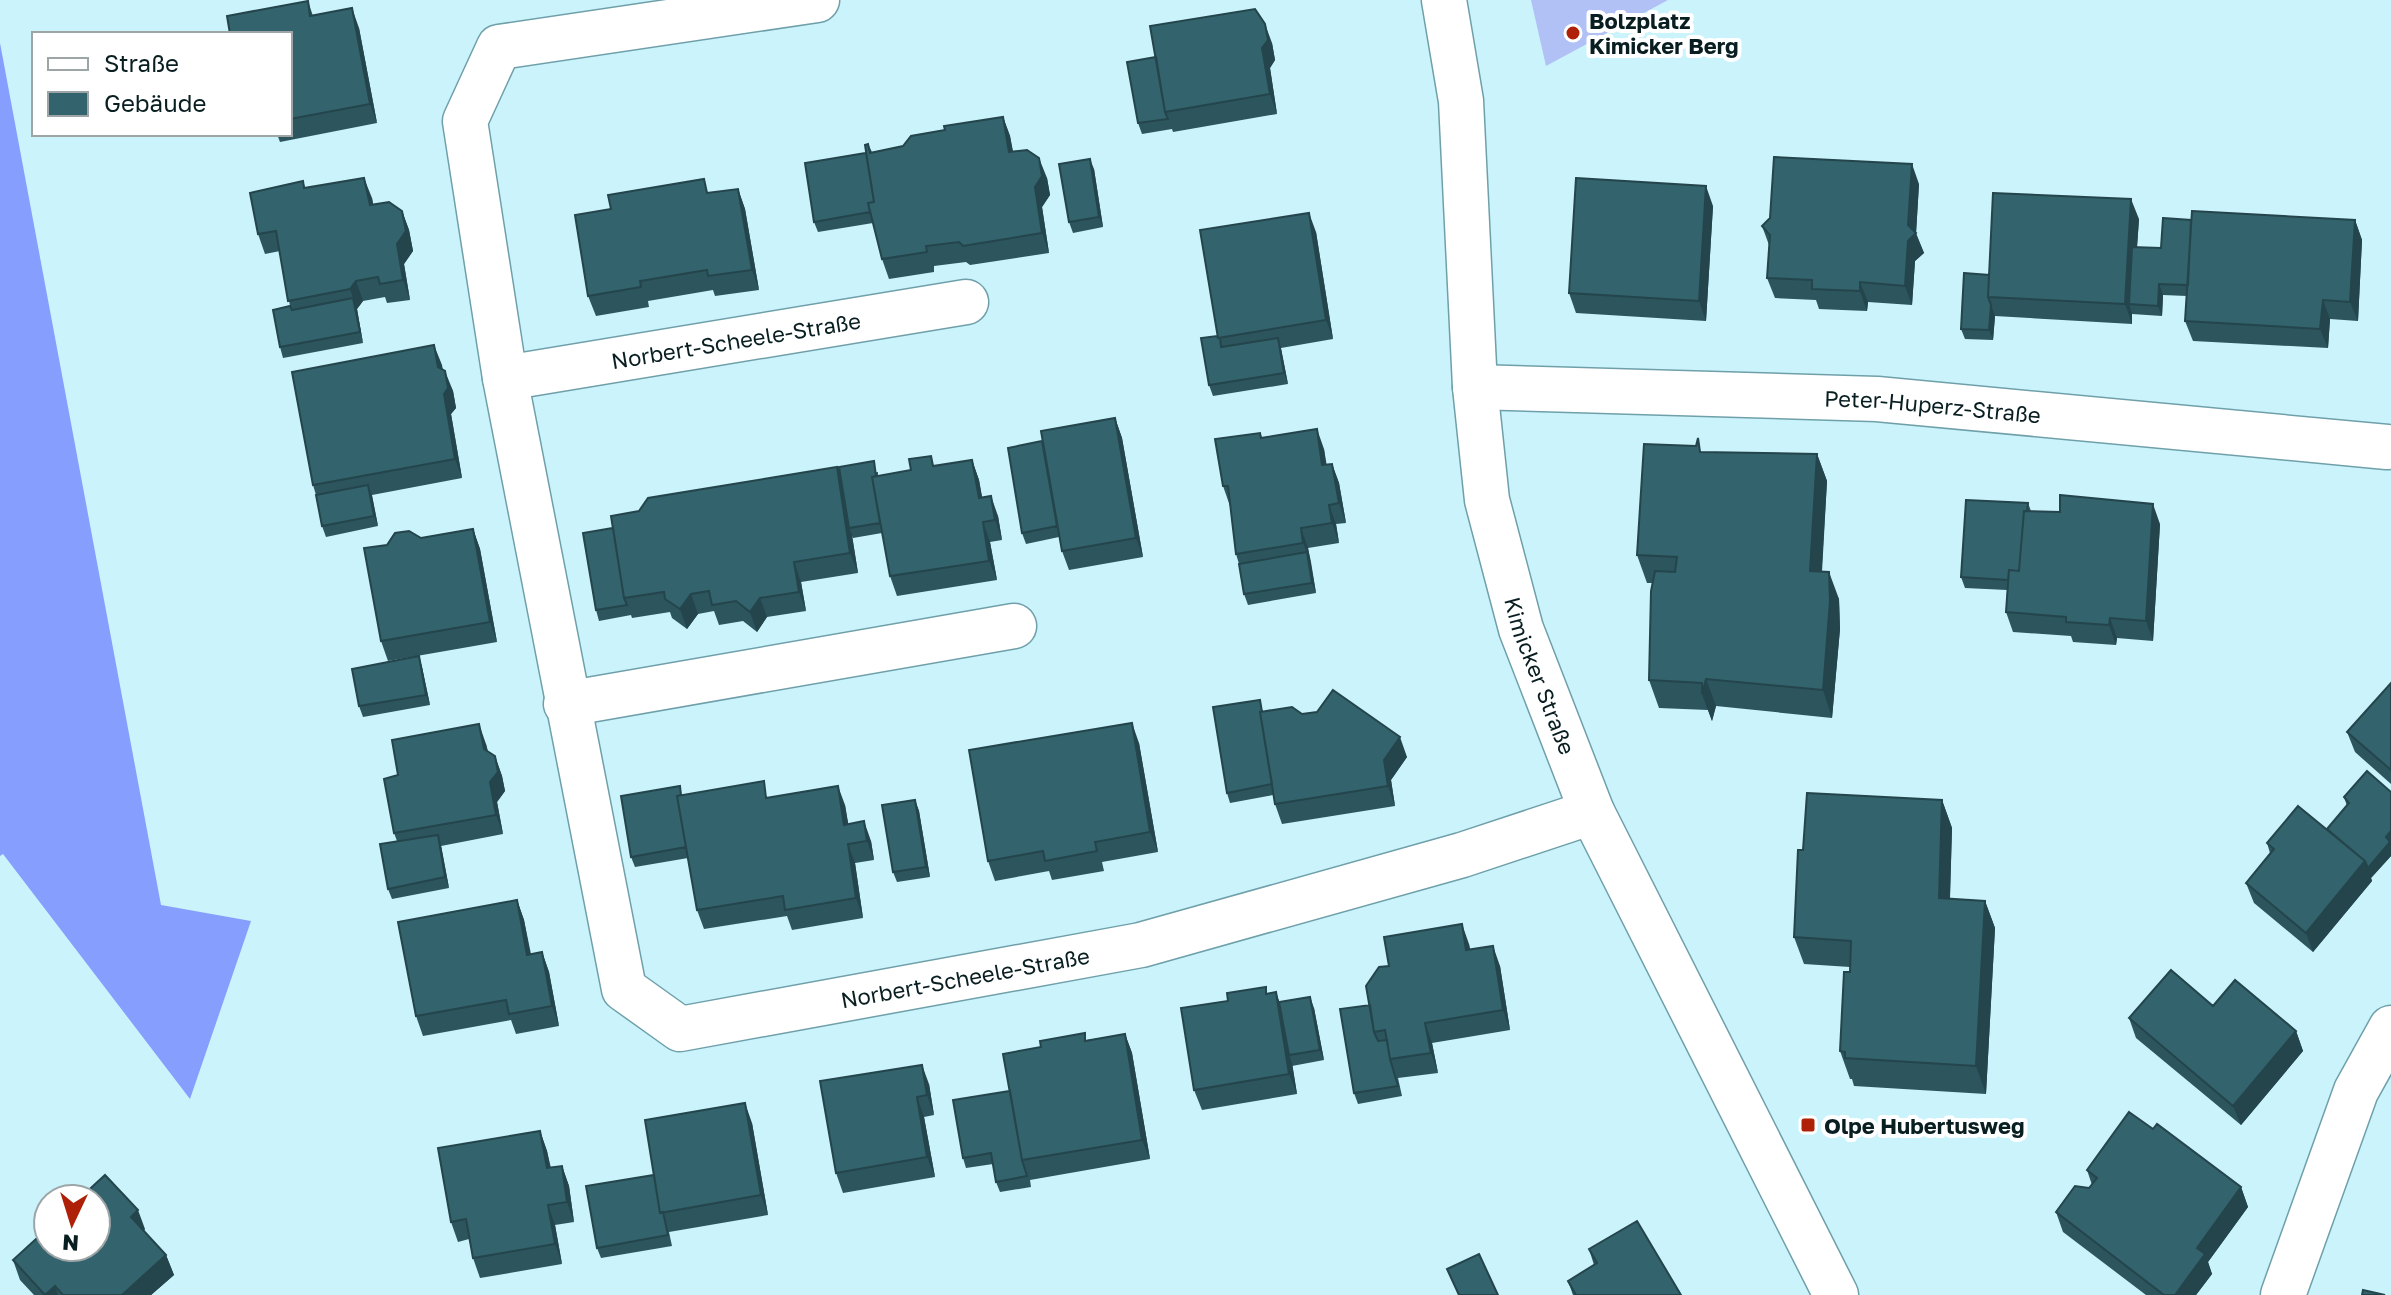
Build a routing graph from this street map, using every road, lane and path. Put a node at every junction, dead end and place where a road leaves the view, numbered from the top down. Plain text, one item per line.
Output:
1 (817, 0) edge
2 (1444, 0) edge
3 (966, 302) dead end
4 (505, 378) junction
5 (1475, 387) junction
6 (2387, 447) dead end
7 (1014, 626) dead end
8 (566, 704) junction
9 (1592, 812) junction
10 (2391, 1028) edge
11 (1836, 1295) edge
12 (2283, 1295) edge

1 - 4 street, Norbert-Scheele-Straße
2 - 5 street, Kimicker Straße
3 - 4 street, Norbert-Scheele-Straße
4 - 8 street, Norbert-Scheele-Straße
5 - 6 street, Peter-Huperz-Straße
5 - 9 street, Kimicker Straße
7 - 8 street
8 - 9 street, Norbert-Scheele-Straße
9 - 11 street, Kimicker Straße
10 - 12 street

